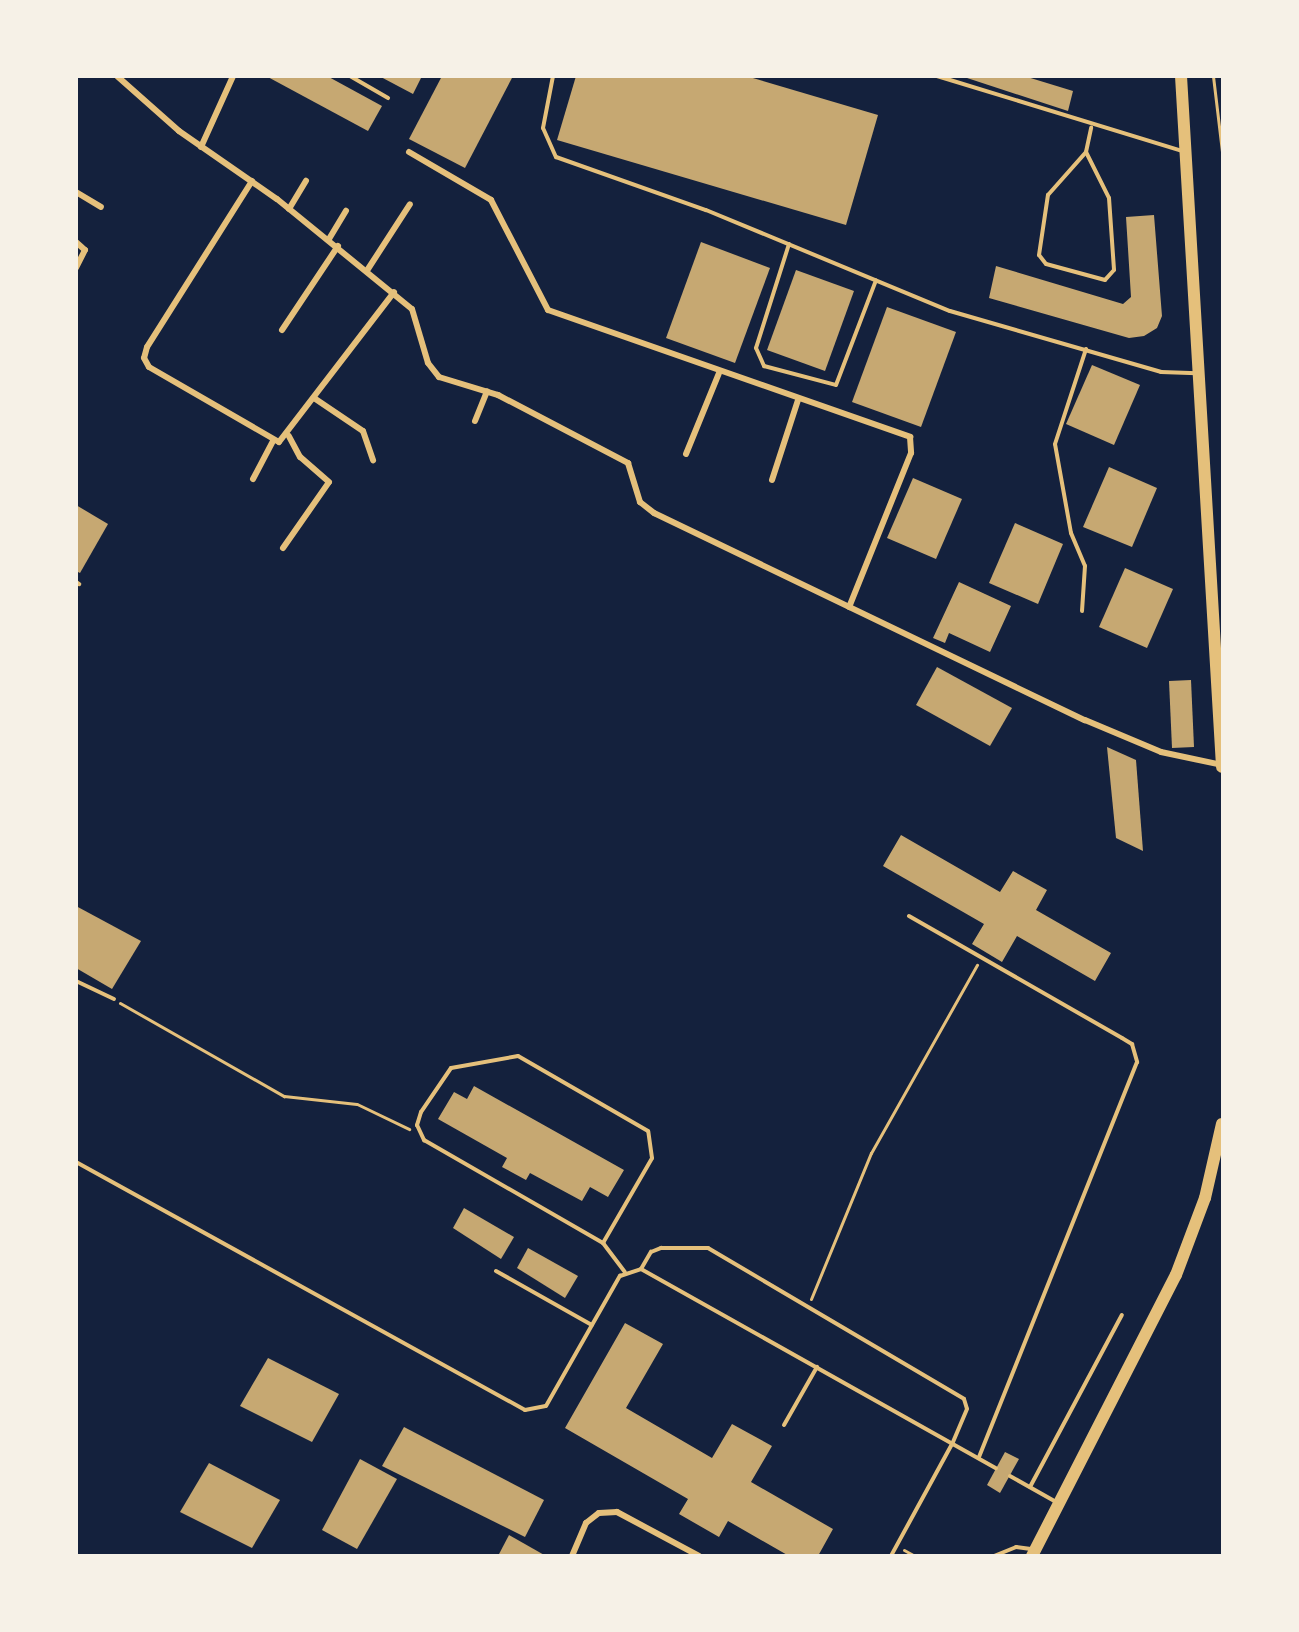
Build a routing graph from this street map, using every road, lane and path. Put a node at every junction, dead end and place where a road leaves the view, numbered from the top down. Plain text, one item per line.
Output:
1 (117, 76) edge
2 (233, 76) edge
3 (350, 76) edge
4 (553, 76) edge
5 (937, 76) edge
6 (1181, 76) edge
7 (1213, 76) edge
8 (388, 98) dead end
9 (1091, 128) junction
10 (201, 147) junction
11 (409, 152) dead end
12 (1086, 152) junction
13 (1186, 152) junction
14 (1222, 152) edge
15 (252, 181) junction
16 (306, 181) dead end
17 (76, 192) edge
18 (410, 204) dead end
19 (101, 207) dead end
20 (289, 209) junction
21 (346, 211) dead end
22 (328, 239) junction
23 (76, 242) edge
24 (789, 244) junction
25 (338, 246) junction
26 (76, 268) edge
27 (368, 269) junction
28 (876, 280) junction
29 (394, 292) junction
30 (282, 330) dead end
31 (1086, 349) junction
32 (719, 373) junction
33 (1198, 374) junction
34 (488, 391) junction
35 (314, 398) junction
36 (798, 400) junction
37 (475, 421) dead end
38 (289, 436) junction
39 (273, 441) junction
40 (686, 454) dead end
41 (373, 460) dead end
42 (253, 479) dead end
43 (772, 480) dead end
44 (283, 548) dead end
45 (849, 608) junction
46 (1083, 611) dead end
47 (1222, 766) edge
48 (909, 916) dead end
49 (981, 957) junction
50 (76, 981) edge
51 (114, 999) joint
52 (1222, 1124) edge
53 (419, 1133) junction
54 (76, 1162) edge
55 (603, 1243) junction
56 (641, 1269) junction
57 (496, 1271) dead end
58 (625, 1272) junction
59 (808, 1306) junction
60 (1122, 1315) dead end
61 (592, 1325) junction
62 (817, 1367) junction
63 (784, 1425) dead end
64 (952, 1444) junction
65 (979, 1458) junction
66 (996, 1468) dead end
67 (1010, 1476) dead end
68 (1030, 1487) junction
69 (1059, 1504) junction
70 (1034, 1552) edge
71 (572, 1556) edge
72 (699, 1556) edge
73 (891, 1556) edge
74 (994, 1556) edge

1 - 10 street
2 - 10 street
3 - 8 lane
4 - 24 lane
5 - 9 lane
6 - 13 main road
7 - 14 path
9 - 12 lane
9 - 13 lane
10 - 15 street
11 - 32 street
12 - 12 lane
13 - 33 main road
15 - 20 street
15 - 39 street
16 - 20 street
17 - 19 street
18 - 27 street
20 - 22 street
21 - 22 street
22 - 25 street
23 - 26 street
24 - 28 lane
24 - 28 lane
25 - 27 street
25 - 30 street
27 - 29 street
28 - 31 lane
29 - 34 street
29 - 35 street
31 - 33 lane
31 - 46 lane
32 - 36 street
32 - 40 street
33 - 47 main road
34 - 37 street
34 - 45 street
35 - 38 street
35 - 41 street
36 - 43 street
36 - 45 street
38 - 39 street
38 - 44 street
39 - 42 street
45 - 47 street
48 - 49 lane
49 - 59 path
49 - 65 lane
50 - 51 lane
51 - 53 path
52 - 69 main road
53 - 55 lane
53 - 55 lane
54 - 61 lane
55 - 58 lane
56 - 58 lane
56 - 59 lane
56 - 62 lane
57 - 61 lane
58 - 61 lane
59 - 64 lane
60 - 68 lane
62 - 63 lane
62 - 64 lane
64 - 65 lane
64 - 73 lane
65 - 66 lane
67 - 68 lane
68 - 69 lane
69 - 70 main road
70 - 74 lane
71 - 72 street

